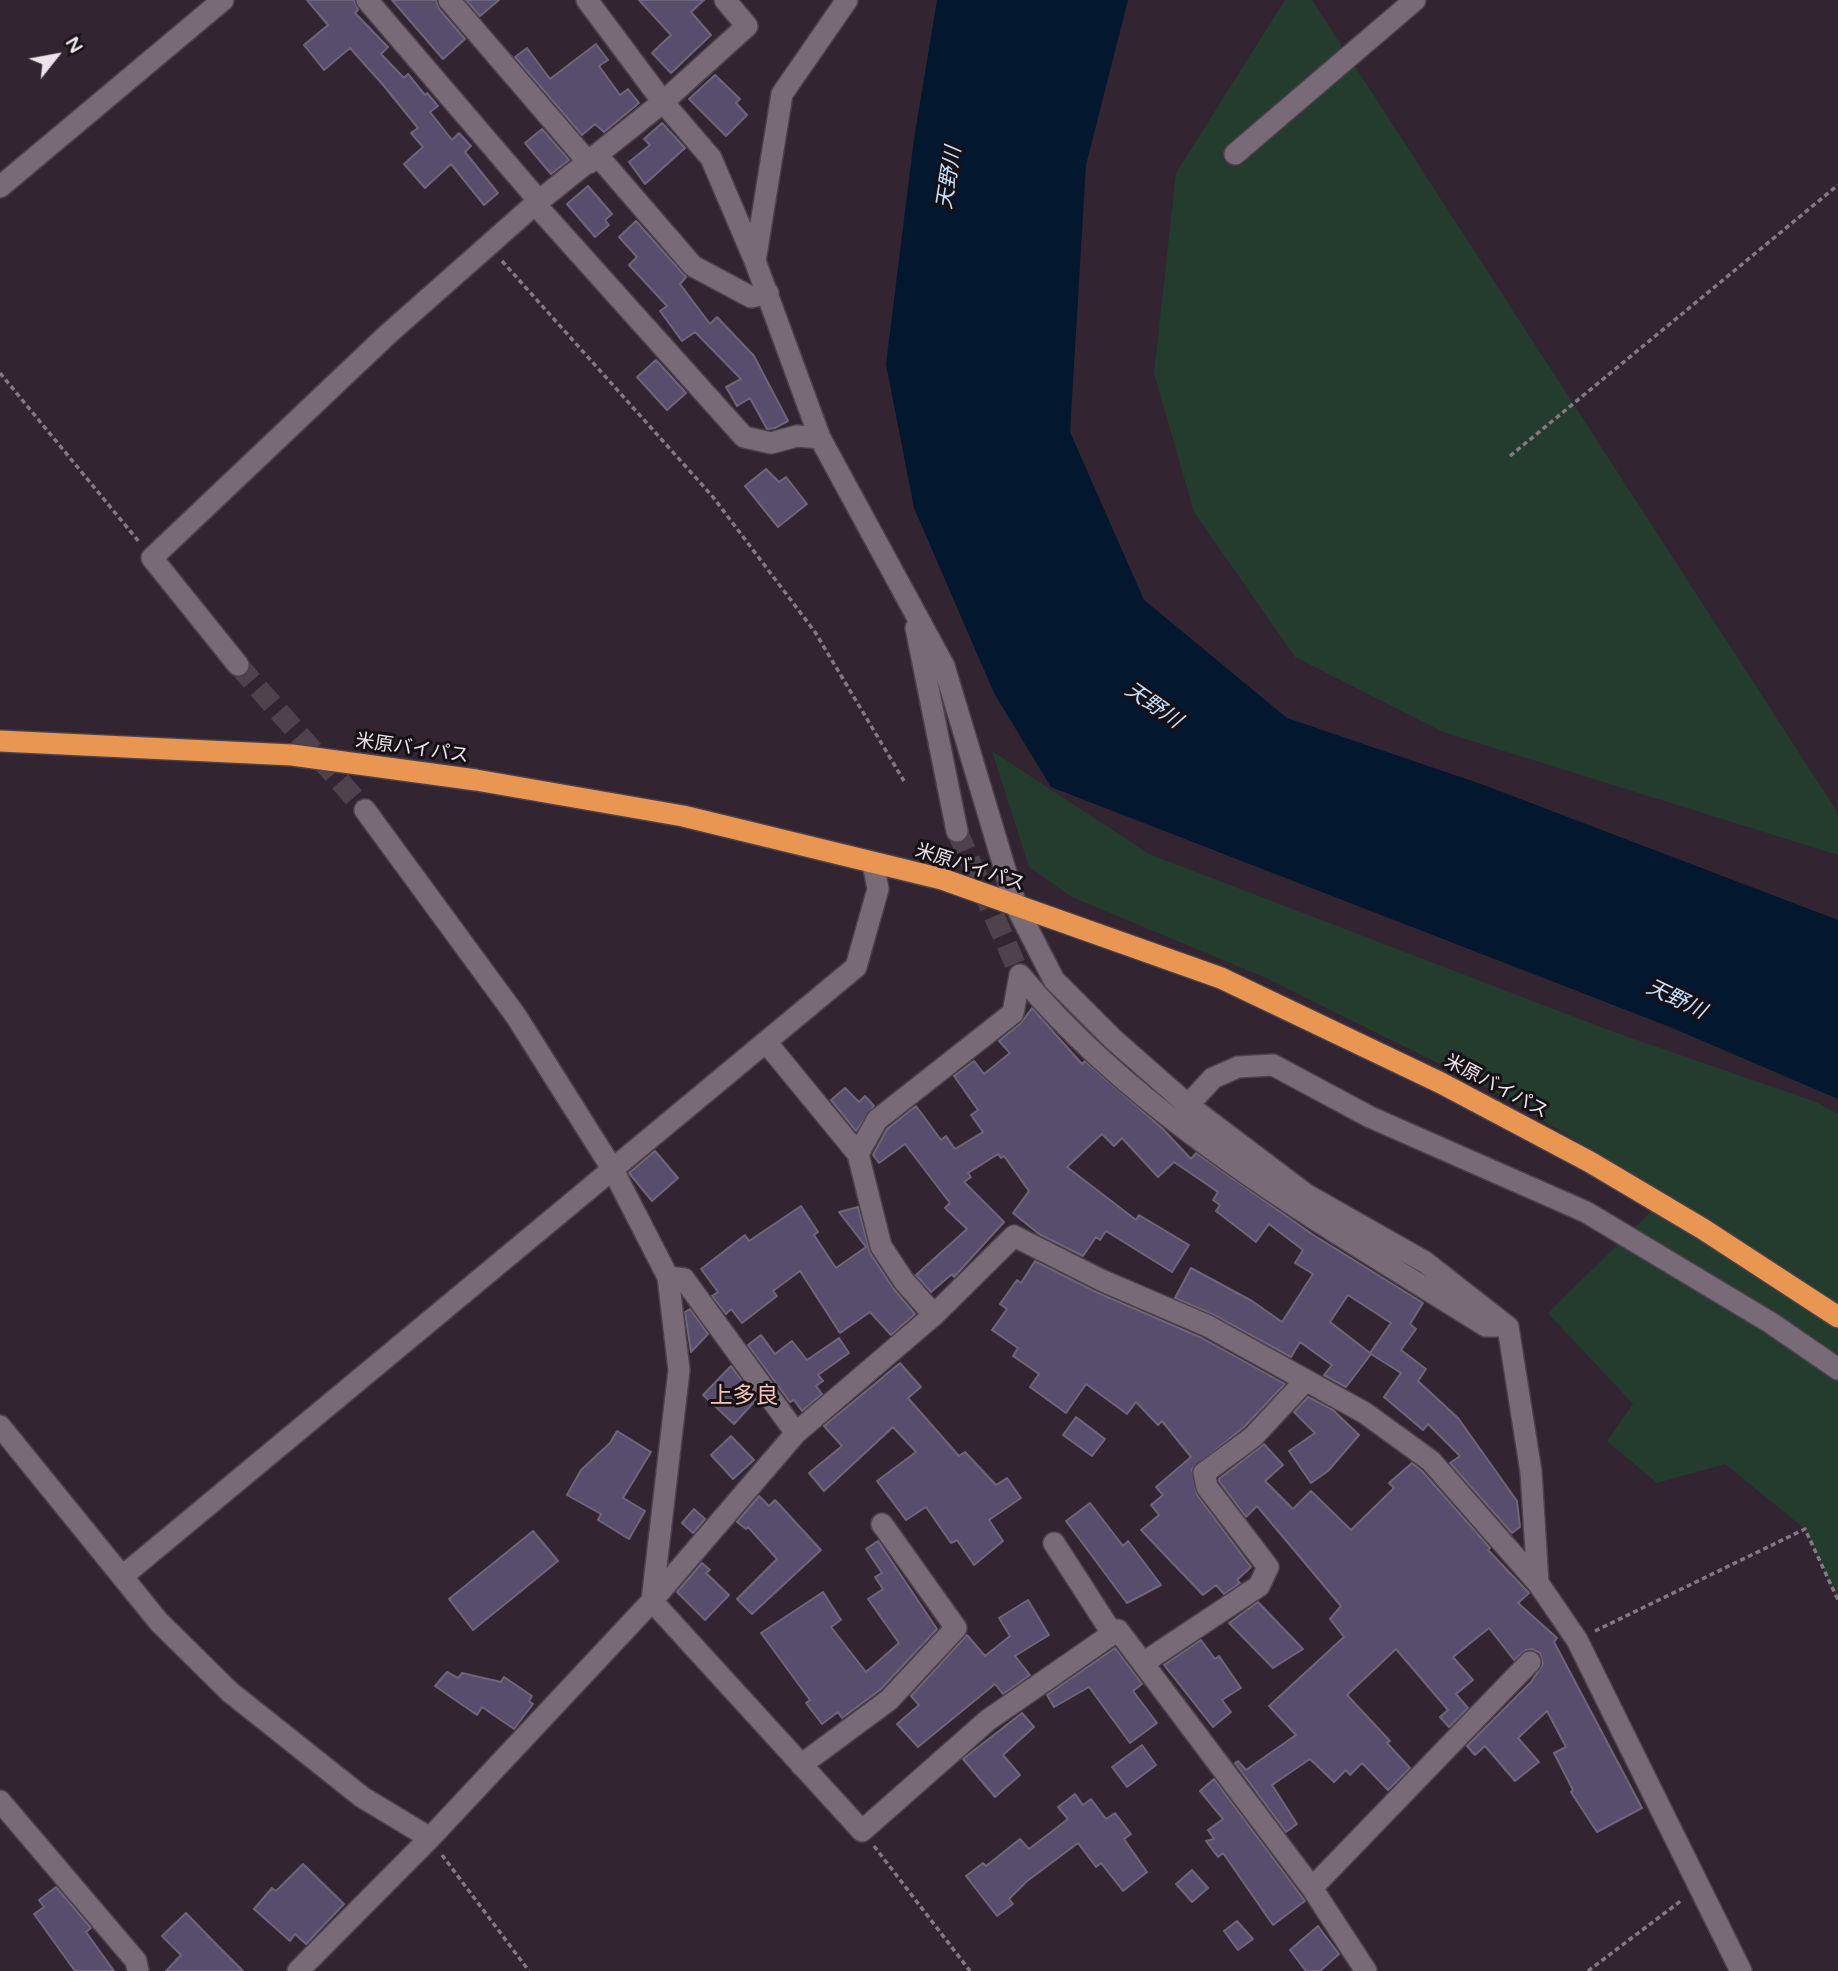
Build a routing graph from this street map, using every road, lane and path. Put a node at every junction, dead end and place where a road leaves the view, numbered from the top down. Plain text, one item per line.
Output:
1 (223, 0) edge
2 (367, 0) edge
3 (449, 0) edge
4 (587, 0) edge
5 (724, 0) edge
6 (847, 0) edge
7 (1415, 0) edge
8 (663, 102) junction
9 (1235, 154) dead end
10 (594, 159) junction
11 (1838, 185) edge
12 (0, 187) edge
13 (537, 203) junction
14 (488, 246) junction
15 (755, 261) junction
16 (768, 293) junction
17 (0, 373) edge
18 (820, 438) junction
19 (1510, 456) dead end
20 (152, 558) junction
21 (911, 605) junction
22 (238, 665) tunnel mouth
23 (0, 741) edge
24 (904, 781) dead end
25 (365, 810) tunnel mouth
26 (957, 831) tunnel mouth
27 (873, 863) junction
28 (1016, 906) junction
29 (766, 1042) junction
30 (1188, 1105) junction
31 (858, 1154) junction
32 (613, 1170) junction
33 (668, 1277) junction
34 (934, 1315) junction
35 (1838, 1317) edge
36 (1508, 1327) junction
37 (1838, 1369) edge
38 (1306, 1380) junction
39 (0, 1426) edge
40 (796, 1433) junction
41 (882, 1524) dead end
42 (1054, 1543) dead end
43 (124, 1575) junction
44 (1538, 1583) junction
45 (1838, 1600) edge
46 (652, 1601) junction
47 (1112, 1633) junction
48 (1577, 1640) junction
49 (1530, 1662) dead end
50 (1143, 1663) junction
51 (801, 1765) junction
52 (0, 1801) edge
53 (862, 1831) junction
54 (430, 1838) junction
55 (1701, 1886) junction
56 (1312, 1888) junction
57 (138, 1971) edge
58 (298, 1971) edge
59 (529, 1971) edge
60 (970, 1971) edge
61 (1366, 1971) edge
62 (1588, 1971) edge
63 (1741, 1971) edge

1 - 12 street
2 - 13 street
3 - 10 street
4 - 8 street
5 - 8 street
6 - 15 street
7 - 9 street
8 - 10 street
8 - 15 street
10 - 13 street
10 - 16 street
11 - 19 path
13 - 14 street
13 - 18 street
14 - 20 street
14 - 24 path
15 - 16 street
16 - 18 street
17 - 20 path
18 - 21 street
20 - 22 street
21 - 26 street
21 - 28 street
23 - 27 highway, 米原バイパス
25 - 32 street
27 - 28 highway, 米原バイパス
27 - 29 street
28 - 30 street
28 - 35 highway, 米原バイパス
29 - 31 street
29 - 32 street
30 - 36 street
30 - 37 street
31 - 34 street
31 - 36 street
32 - 33 street
32 - 43 street
33 - 40 street
33 - 46 street
34 - 38 street
34 - 40 street
36 - 44 street
38 - 44 street
38 - 50 street
39 - 43 street
40 - 46 street
41 - 51 street
42 - 47 street
43 - 54 street
44 - 48 street
45 - 48 path
46 - 51 street
46 - 54 street
47 - 50 street
47 - 53 street
48 - 55 street
49 - 56 street
50 - 56 street
51 - 53 street
52 - 57 street
53 - 60 path
54 - 58 street
54 - 59 path
55 - 62 path
55 - 63 street
56 - 61 street

